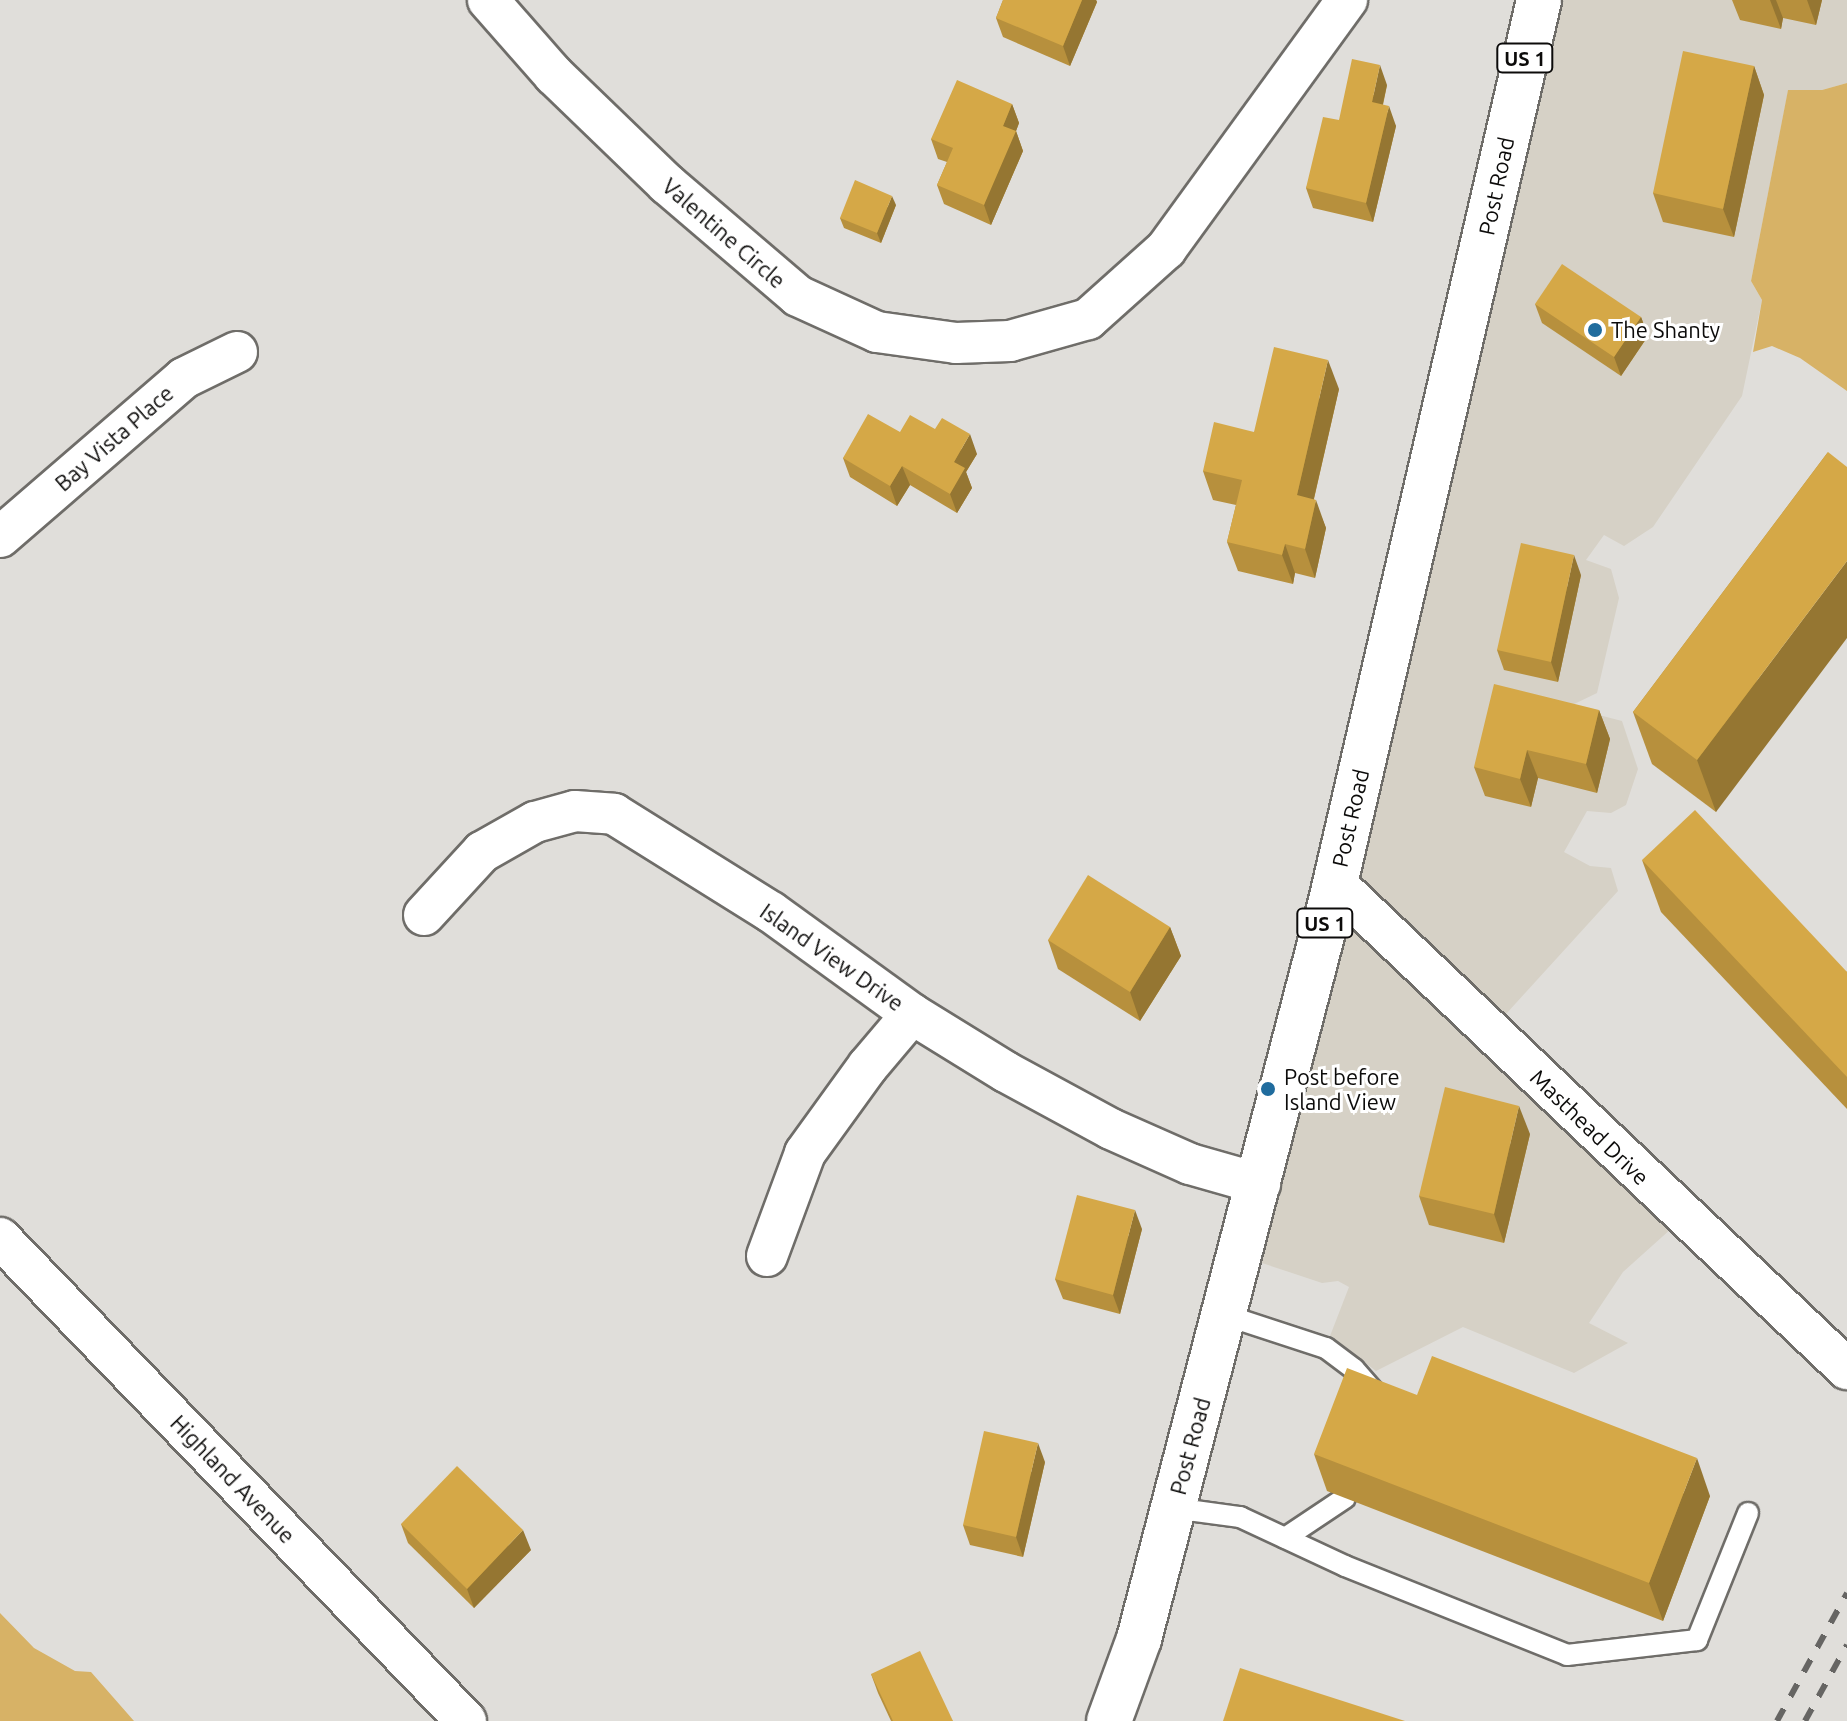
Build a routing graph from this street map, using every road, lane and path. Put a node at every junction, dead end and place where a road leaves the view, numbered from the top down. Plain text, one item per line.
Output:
1 (488, 0) edge
2 (1347, 0) edge
3 (1539, 0) edge
4 (237, 352) dead end
5 (0, 537) edge
6 (1335, 883) junction
7 (424, 915) dead end
8 (912, 1014) junction
9 (1260, 1184) junction
10 (0, 1238) edge
11 (767, 1256) dead end
12 (1225, 1315) junction
13 (1847, 1369) edge
14 (1378, 1412) edge
15 (1345, 1498) edge
16 (1173, 1508) junction
17 (1748, 1513) dead end
18 (1285, 1538) junction
19 (466, 1721) edge
20 (1109, 1721) edge

1 - 2 street, Valentine Circle
3 - 6 main road, Post Road / US 1
4 - 5 street, Bay Vista Place
6 - 9 main road, Post Road / US 1
6 - 13 street, Masthead Drive
7 - 8 street, Island View Drive
8 - 9 street, Island View Drive
8 - 11 street
9 - 12 main road, Post Road / US 1
10 - 19 street, Highland Avenue
12 - 14 lane
12 - 16 main road, Post Road / US 1
15 - 18 lane
16 - 18 lane
16 - 20 main road, Post Road / US 1
17 - 18 lane

